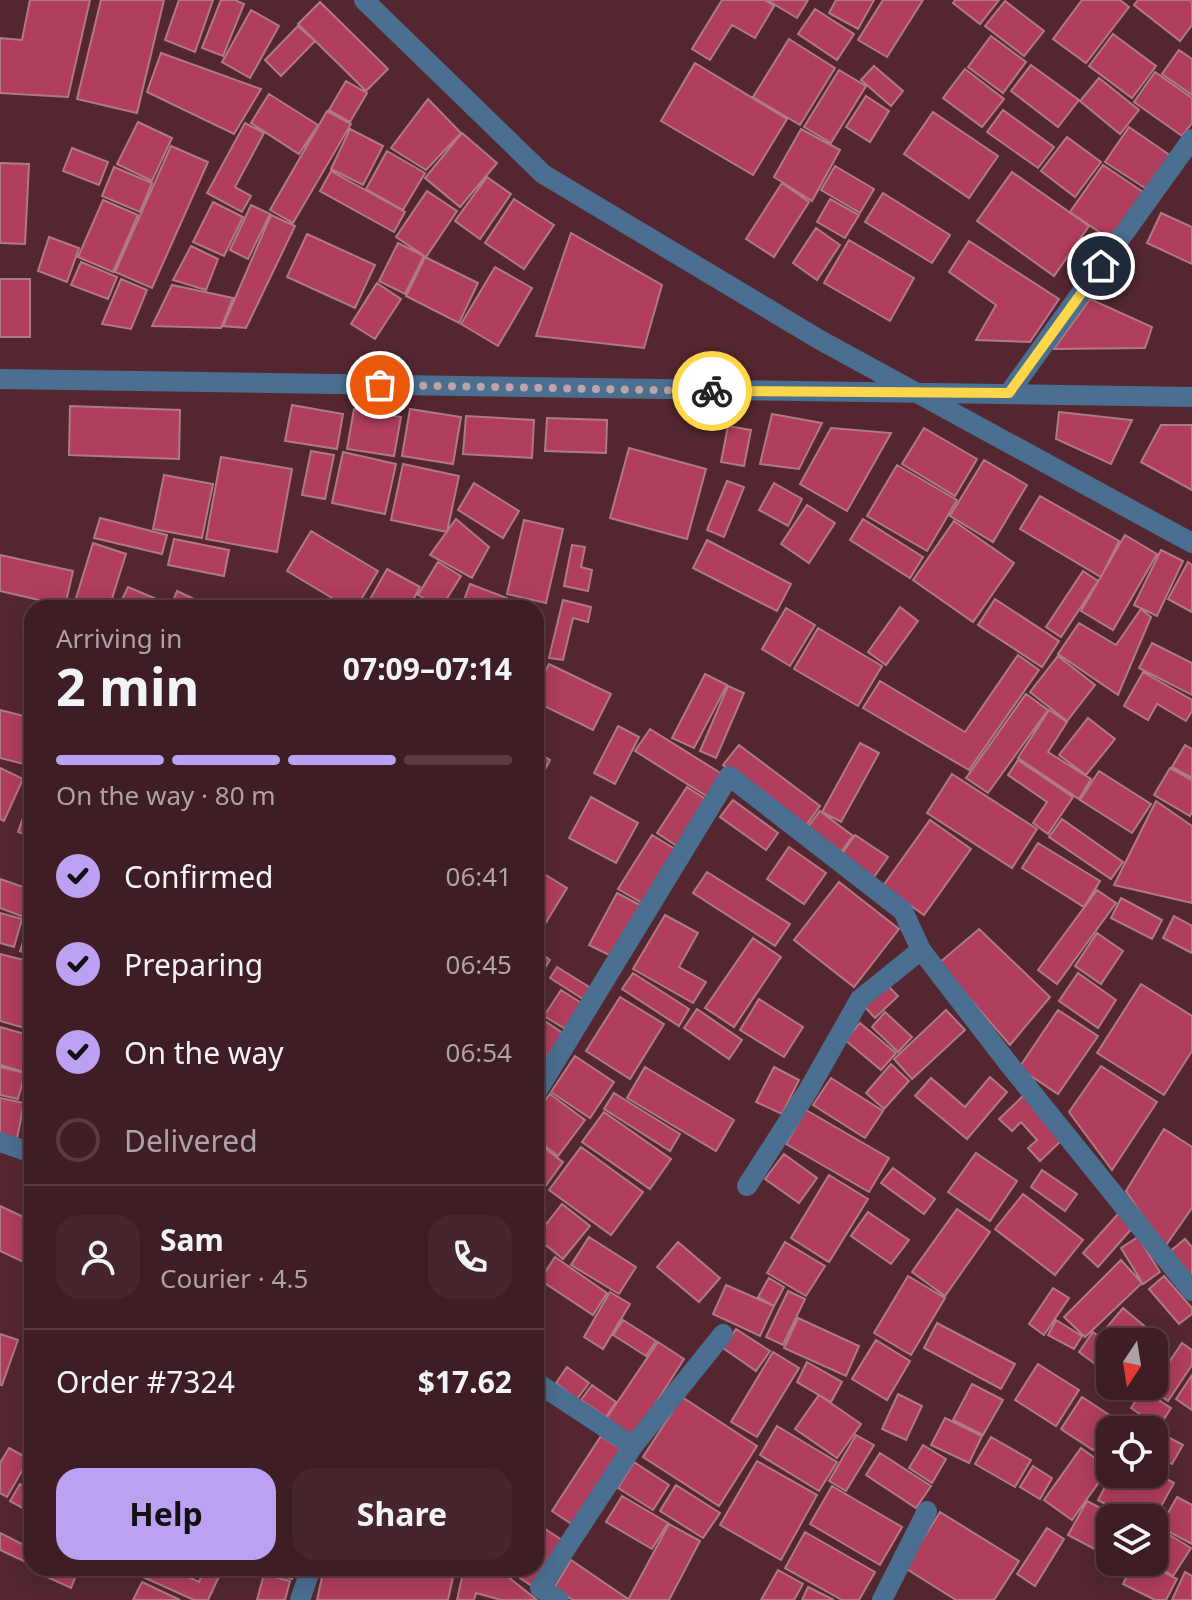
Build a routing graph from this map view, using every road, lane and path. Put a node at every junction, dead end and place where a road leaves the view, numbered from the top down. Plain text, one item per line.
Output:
1 (364, 0) edge
2 (1192, 139) edge
3 (0, 379) edge
4 (1009, 393) junction
5 (919, 394) junction
6 (1192, 397) edge
7 (1192, 543) edge
8 (921, 950) junction
9 (544, 1080) edge
10 (0, 1142) edge
11 (24, 1150) edge
12 (747, 1186) dead end
13 (1192, 1291) edge
14 (723, 1334) dead end
15 (544, 1387) edge
16 (633, 1446) junction
17 (927, 1511) dead end
18 (308, 1576) edge
19 (300, 1600) edge
20 (559, 1600) edge
21 (882, 1600) edge

1 - 5 street
2 - 4 street
3 - 5 street
4 - 5 street
4 - 6 street
5 - 7 street
8 - 9 street
8 - 12 street
8 - 13 street
10 - 11 street
14 - 16 street
15 - 16 street
16 - 20 street
17 - 21 street
18 - 19 street

